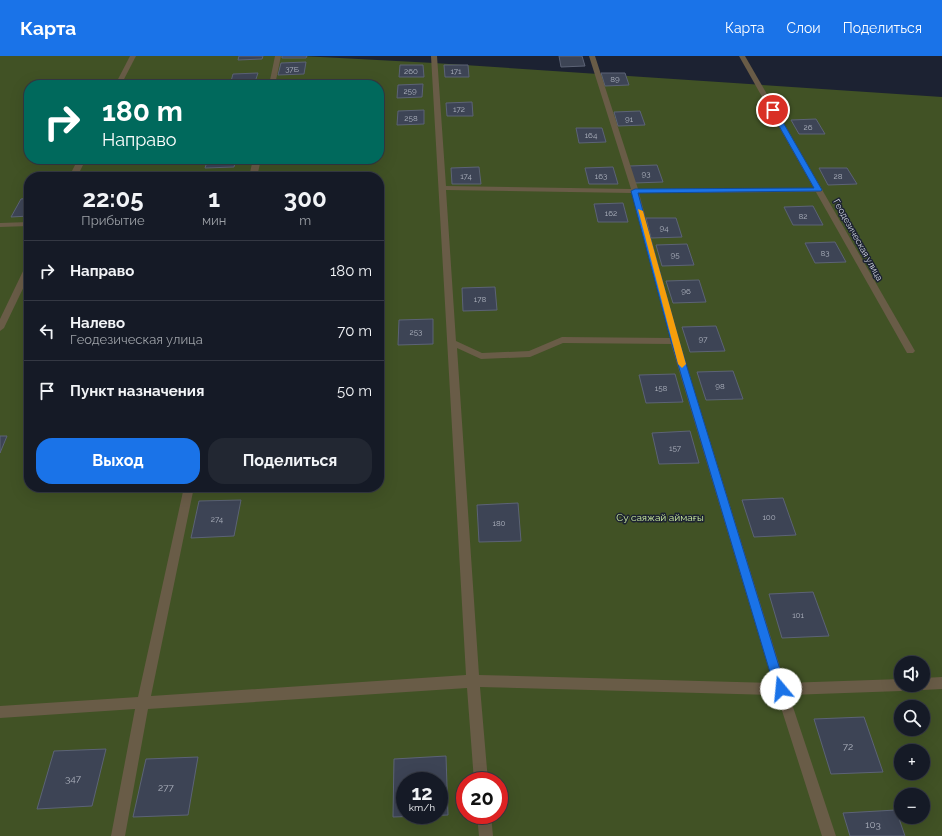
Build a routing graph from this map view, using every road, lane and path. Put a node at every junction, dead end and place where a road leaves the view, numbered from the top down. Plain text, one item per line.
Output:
1 (133, 56) edge
2 (278, 56) edge
3 (434, 56) edge
4 (592, 56) edge
5 (742, 56) edge
6 (121, 80) edge
7 (273, 80) edge
8 (441, 188) junction
9 (819, 190) junction
10 (635, 191) junction
11 (24, 224) edge
12 (0, 226) edge
13 (24, 278) edge
14 (0, 328) edge
15 (675, 341) junction
16 (453, 343) junction
17 (910, 351) dead end
18 (188, 492) edge
19 (473, 681) junction
20 (942, 683) edge
21 (894, 684) edge
22 (930, 684) edge
23 (781, 689) junction
24 (143, 702) junction
25 (0, 712) edge
26 (480, 772) edge
27 (485, 824) edge
28 (118, 836) edge
29 (486, 836) edge
30 (829, 836) edge

1 - 6 street
2 - 7 street
3 - 8 street
4 - 10 street
5 - 9 street, Геодезическая улица
8 - 10 street
8 - 16 street
9 - 10 street
9 - 17 street, Геодезическая улица
10 - 15 street
11 - 12 street
13 - 14 street
15 - 16 street
15 - 23 street
16 - 19 street
18 - 24 street
19 - 23 street
19 - 24 street
19 - 26 street
20 - 22 street
21 - 23 street
23 - 30 street
24 - 25 street
24 - 28 street
27 - 29 street

